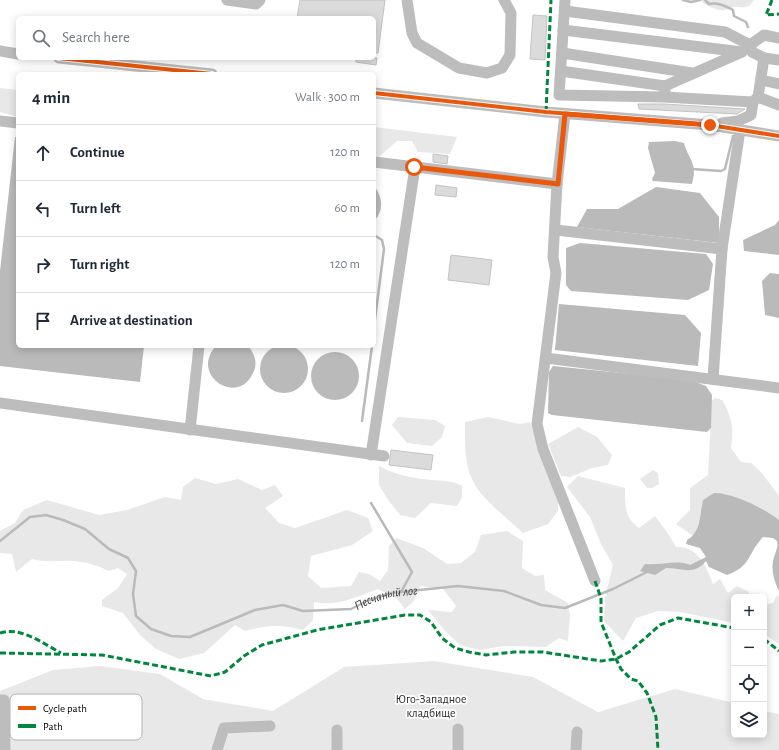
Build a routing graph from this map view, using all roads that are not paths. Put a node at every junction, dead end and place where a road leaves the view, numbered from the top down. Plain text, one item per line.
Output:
1 (227, 0) edge
2 (260, 0) edge
3 (407, 0) edge
4 (504, 0) edge
5 (565, 5) edge
6 (564, 30) junction
7 (779, 38) edge
8 (748, 49) junction
9 (0, 51) edge
10 (562, 53) junction
11 (16, 54) edge
12 (764, 58) junction
13 (78, 60) edge
14 (779, 60) edge
15 (561, 71) junction
16 (193, 72) edge
17 (692, 73) junction
18 (761, 80) junction
19 (779, 84) edge
20 (665, 91) junction
21 (376, 93) edge
22 (756, 100) junction
23 (779, 105) edge
24 (565, 114) junction
25 (0, 121) edge
26 (16, 123) edge
27 (710, 125) junction
28 (740, 130) junction
29 (779, 136) edge
30 (376, 162) edge
31 (414, 167) junction
32 (558, 184) junction
33 (556, 230) junction
34 (722, 249) junction
35 (199, 348) edge
36 (546, 358) junction
37 (713, 378) junction
38 (776, 385) edge
39 (0, 403) edge
40 (190, 430) junction
41 (371, 455) junction
42 (384, 456) dead end
43 (595, 581) dead end
44 (0, 700) edge
45 (270, 726) dead end
46 (458, 729) dead end
47 (337, 730) dead end
48 (577, 732) dead end
49 (5, 750) edge
50 (217, 750) edge
51 (337, 750) edge
52 (458, 750) edge
53 (576, 750) edge

1 - 2 street
3 - 4 street
5 - 6 street
5 - 8 street
6 - 8 street
6 - 10 street
7 - 8 street
8 - 12 street
8 - 17 street
9 - 11 street
10 - 15 street
10 - 17 street
12 - 14 street
12 - 18 street
13 - 16 street
15 - 20 street
15 - 20 street
17 - 20 street
18 - 19 street
18 - 22 street
20 - 22 street
21 - 24 street
22 - 23 street
22 - 27 street
24 - 27 street
24 - 32 street
25 - 26 street
27 - 28 street
28 - 29 street
28 - 34 street
30 - 31 street
31 - 32 street
31 - 41 street
32 - 33 street
33 - 34 street
33 - 36 street
34 - 37 street
35 - 40 street
36 - 37 street
36 - 43 street
37 - 38 street
39 - 40 street
40 - 41 street
41 - 42 street
44 - 49 street
45 - 50 street
46 - 52 street
47 - 51 street
48 - 53 street

